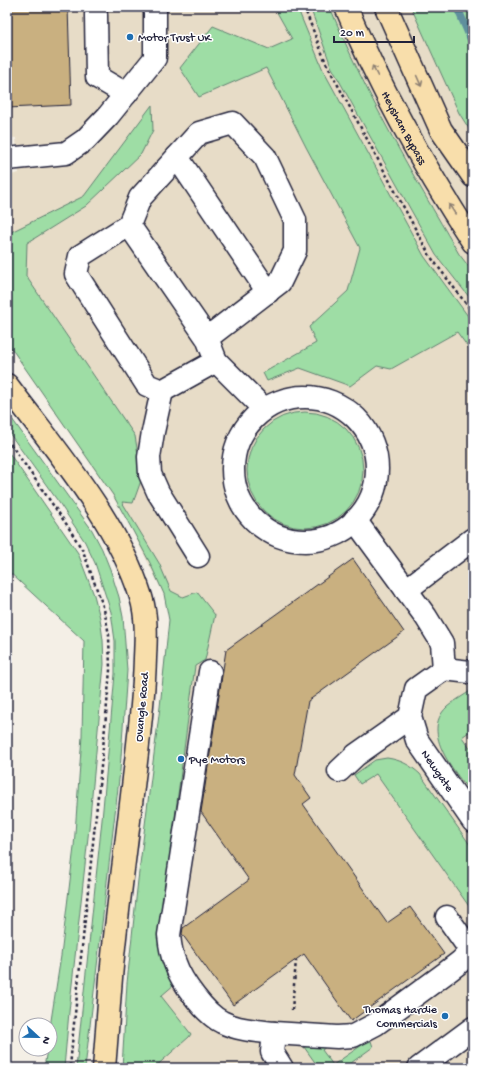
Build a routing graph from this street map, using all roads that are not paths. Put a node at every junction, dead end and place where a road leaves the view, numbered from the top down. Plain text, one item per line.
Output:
1 (155, 7) edge
2 (346, 7) edge
3 (386, 7) edge
4 (96, 15) dead end
5 (126, 94) junction
6 (177, 157) junction
7 (7, 159) edge
8 (473, 176) edge
9 (129, 225) junction
10 (473, 242) edge
11 (268, 292) junction
12 (207, 338) junction
13 (216, 361) junction
14 (7, 385) edge
15 (162, 391) junction
16 (264, 409) junction
17 (355, 520) junction
18 (473, 539) edge
19 (198, 556) dead end
20 (406, 590) junction
21 (444, 669) junction
22 (473, 671) edge
23 (210, 672) dead end
24 (410, 717) junction
25 (339, 771) dead end
26 (473, 821) edge
27 (447, 917) dead end
28 (472, 950) edge
29 (473, 1028) edge
30 (282, 1033) junction
31 (104, 1068) edge
32 (282, 1068) edge
33 (419, 1068) edge

1 - 5 lane
10 -> 2 main road, Heysham Bypass
3 -> 8 main road
4 - 5 lane
5 - 7 lane
6 - 9 lane
6 - 11 lane
6 - 11 lane
9 - 12 lane
9 - 15 lane
11 - 12 lane
12 - 13 lane
13 - 15 lane
13 - 16 lane
14 - 31 main road, Ovangle Road
15 - 19 lane
16 - 17 lane
16 - 17 lane
17 - 20 lane
18 - 20 lane
20 - 21 lane
21 - 22 lane
21 - 24 lane
23 - 30 lane
24 - 25 lane
24 - 26 lane, Newgate
27 - 28 lane
28 - 30 lane
29 - 33 lane
30 - 32 lane

